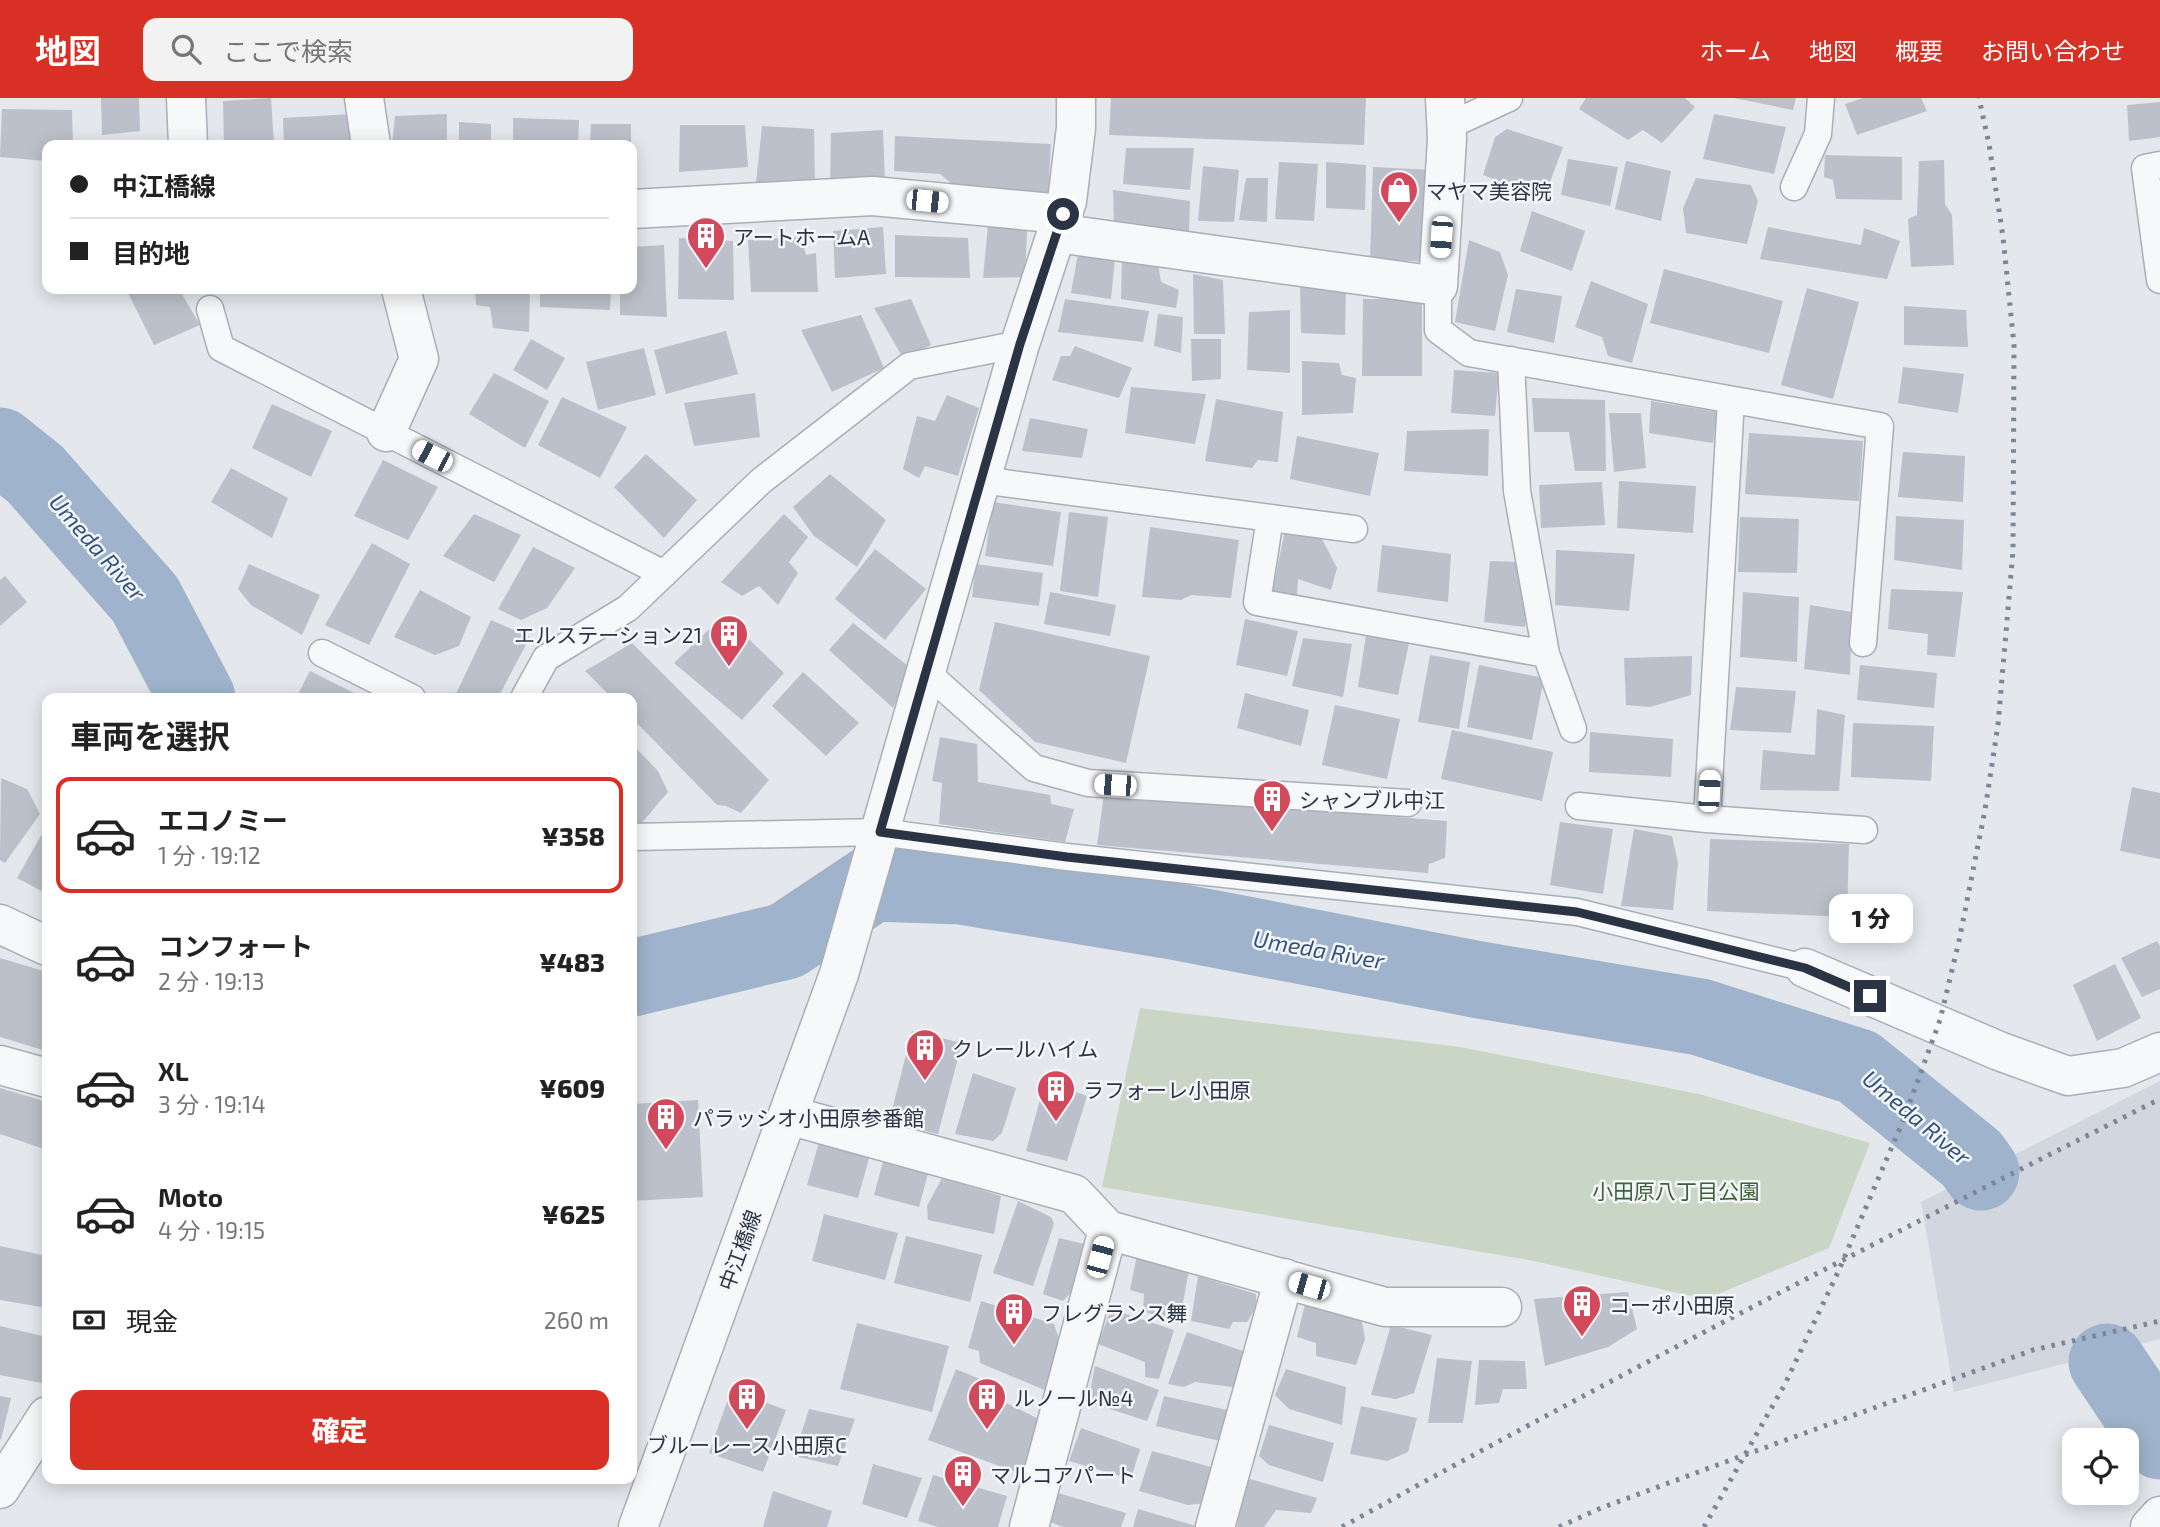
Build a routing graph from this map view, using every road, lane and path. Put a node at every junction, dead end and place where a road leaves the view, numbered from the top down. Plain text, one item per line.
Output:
1 (186, 98) edge
2 (364, 98) edge
3 (1076, 98) edge
4 (1509, 98) edge
5 (1821, 98) edge
6 (1446, 113) edge
7 (188, 140) edge
8 (370, 140) edge
9 (2160, 165) edge
10 (1794, 187) dead end
11 (637, 209) edge
12 (1060, 224) junction
13 (2160, 280) edge
14 (1438, 286) junction
15 (402, 294) edge
16 (210, 309) dead end
17 (1020, 344) junction
18 (1511, 360) junction
19 (1731, 400) junction
20 (386, 432) junction
21 (981, 480) junction
22 (1270, 518) junction
23 (1354, 529) dead end
24 (664, 574) junction
25 (1863, 643) dead end
26 (322, 653) dead end
27 (1546, 654) junction
28 (926, 672) junction
29 (402, 693) edge
30 (527, 693) edge
31 (1573, 729) dead end
32 (1408, 803) dead end
33 (1579, 806) dead end
34 (1707, 819) junction
35 (1864, 830) dead end
36 (637, 837) edge
37 (877, 843) junction
38 (0, 924) edge
39 (42, 944) edge
40 (1805, 968) joint
41 (2160, 1052) edge
42 (0, 1065) edge
43 (42, 1077) edge
44 (788, 1115) junction
45 (1108, 1230) junction
46 (1284, 1278) junction
47 (1502, 1307) dead end
48 (42, 1424) edge
49 (0, 1489) edge
50 (2160, 1516) edge
51 (638, 1527) edge
52 (1029, 1527) edge
53 (1215, 1527) edge
54 (2150, 1527) edge

1 - 7 street
2 - 8 street
3 - 12 street
4 - 6 lane
5 - 10 lane
6 - 14 street
9 - 13 lane
11 - 12 street
12 - 14 street
12 - 17 street
14 - 18 lane
15 - 20 street
16 - 20 lane
17 - 21 street
17 - 24 lane
18 - 19 lane
18 - 27 lane
19 - 25 lane
19 - 34 lane
20 - 24 lane
21 - 22 lane
21 - 28 street
22 - 23 lane
22 - 27 lane
24 - 30 lane
26 - 29 lane
27 - 31 lane
28 - 32 lane
28 - 37 street
33 - 34 lane
34 - 35 lane
36 - 37 lane
37 - 40 lane
37 - 44 street, 中江橋線
38 - 39 street
40 - 41 street
42 - 43 street
44 - 45 street
44 - 51 street, 中江橋線
45 - 46 street
45 - 52 street
46 - 47 street
46 - 53 street
48 - 49 street
50 - 54 street

